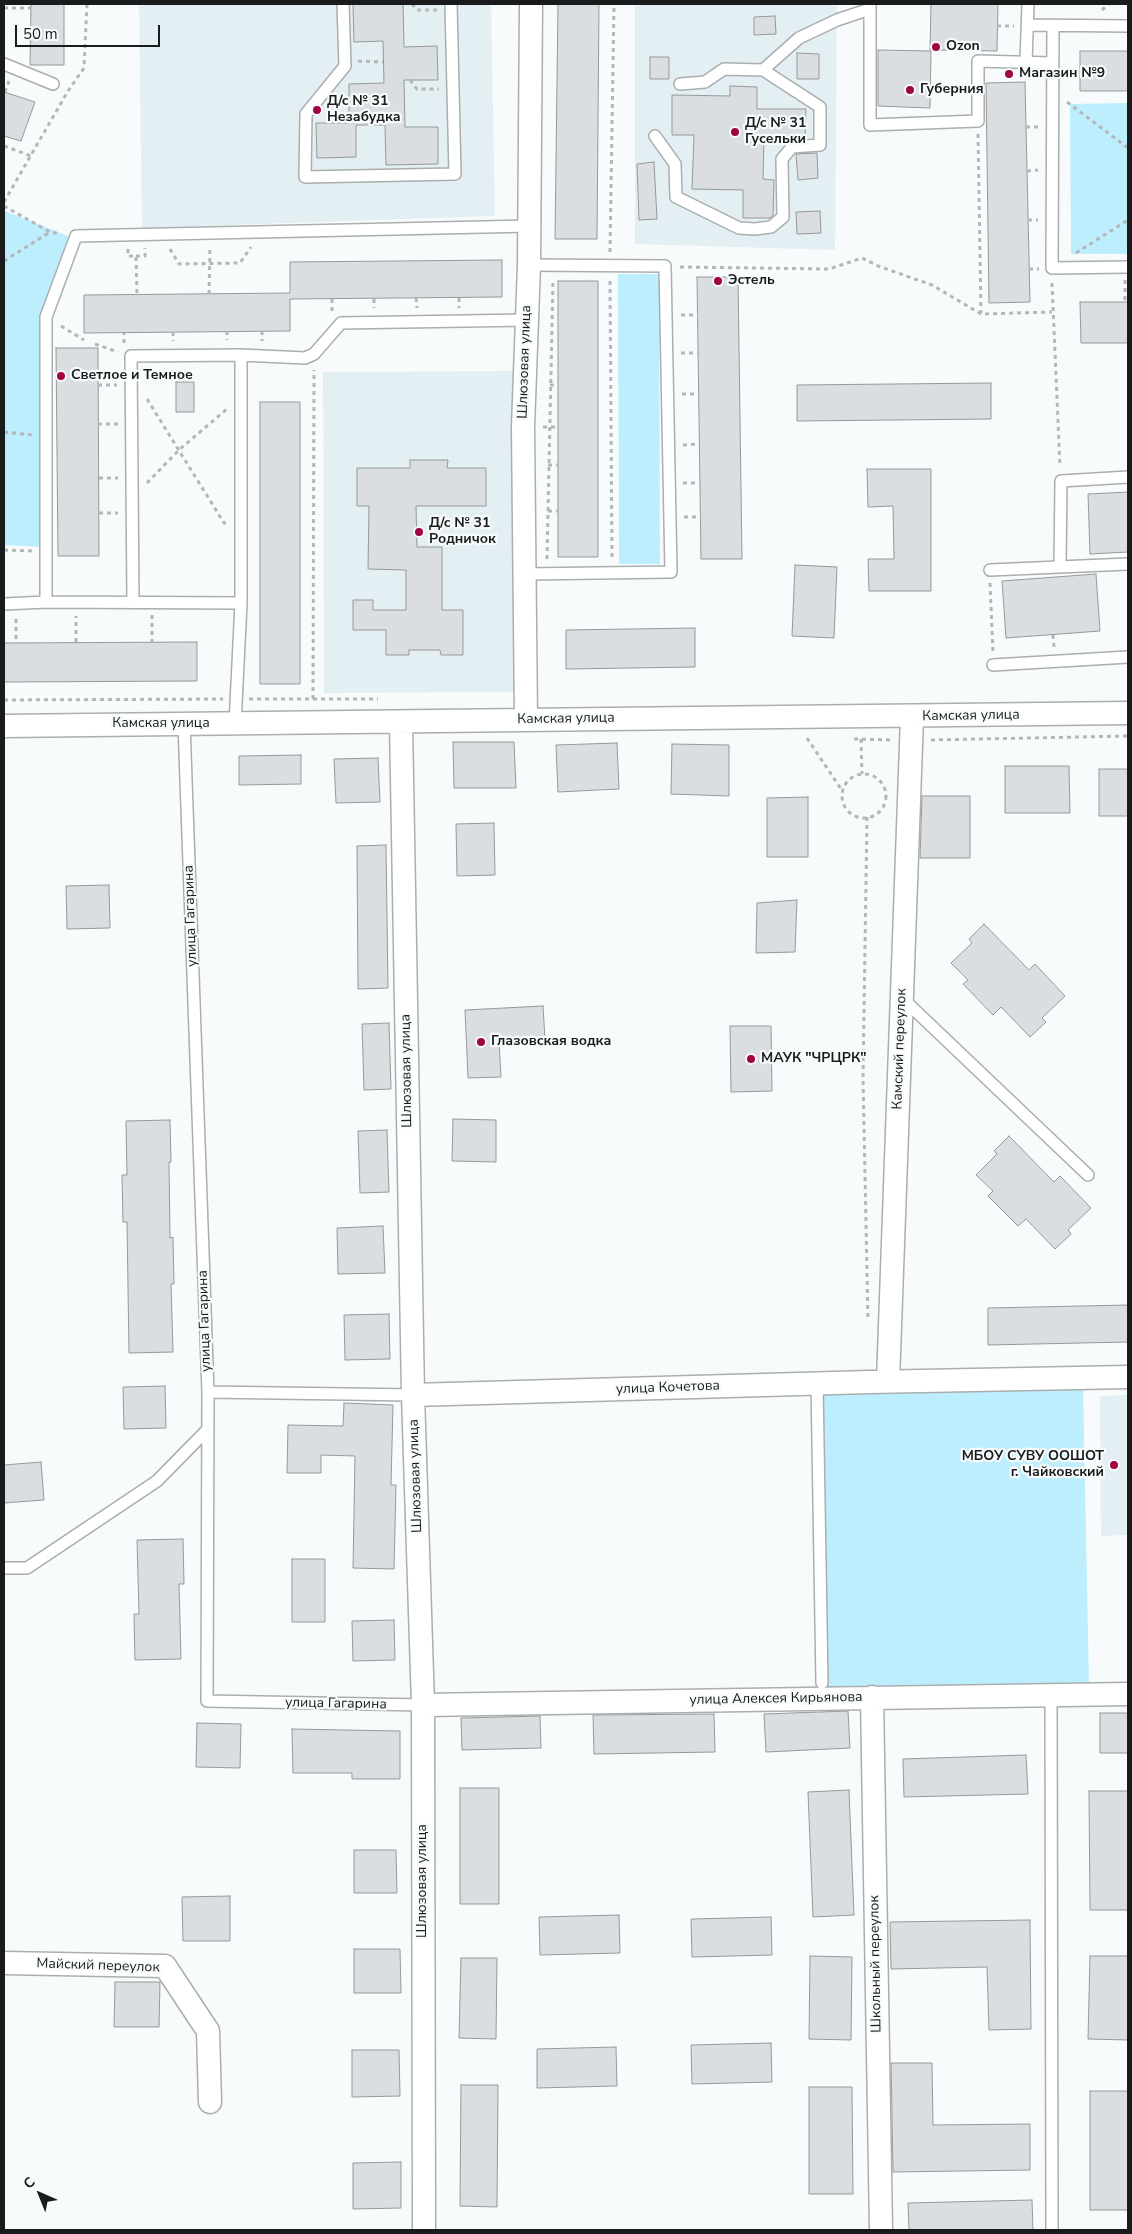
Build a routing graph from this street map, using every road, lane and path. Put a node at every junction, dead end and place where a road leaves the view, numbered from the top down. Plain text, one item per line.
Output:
1 (87, 4) edge
2 (343, 4) edge
3 (412, 4) edge
4 (531, 4) edge
5 (614, 4) edge
6 (1028, 4) edge
7 (870, 6) edge
8 (451, 7) edge
9 (4, 8) edge
10 (31, 8) dead end
11 (1027, 25) junction
12 (1053, 26) junction
13 (1128, 26) edge
14 (345, 61) junction
15 (383, 62) dead end
16 (1026, 62) junction
17 (1052, 63) junction
18 (4, 64) edge
19 (763, 70) junction
20 (410, 80) dead end
21 (53, 84) dead end
22 (680, 84) dead end
23 (7, 86) dead end
24 (452, 89) junction
25 (1051, 90) junction
26 (5, 92) dead end
27 (978, 121) junction
28 (655, 136) dead end
29 (4, 146) edge
30 (1128, 148) edge
31 (31, 156) junction
32 (4, 204) edge
33 (1128, 220) edge
34 (529, 226) junction
35 (262, 232) junction
36 (161, 234) junction
37 (136, 235) junction
38 (4, 261) edge
39 (210, 264) junction
40 (553, 264) junction
41 (529, 265) junction
42 (610, 265) junction
43 (665, 266) junction
44 (1127, 267) edge
45 (1052, 268) junction
46 (209, 294) dead end
47 (137, 295) dead end
48 (374, 298) dead end
49 (1125, 302) dead end
50 (374, 304) dead end
51 (1052, 312) junction
52 (981, 314) junction
53 (693, 315) dead end
54 (698, 315) dead end
55 (46, 317) junction
56 (527, 320) junction
57 (552, 321) junction
58 (558, 321) dead end
59 (227, 331) dead end
60 (172, 332) dead end
61 (227, 338) dead end
62 (173, 339) dead end
63 (84, 340) dead end
64 (95, 344) dead end
65 (693, 353) dead end
66 (698, 353) dead end
67 (314, 354) junction
68 (241, 355) junction
69 (131, 356) junction
70 (551, 385) junction
71 (558, 385) dead end
72 (693, 394) dead end
73 (699, 394) dead end
74 (144, 395) dead end
75 (241, 396) junction
76 (4, 432) edge
77 (46, 436) junction
78 (180, 449) junction
79 (549, 465) junction
80 (558, 465) dead end
81 (1128, 477) edge
82 (150, 480) dead end
83 (1060, 481) junction
84 (241, 523) junction
85 (4, 550) edge
86 (46, 552) junction
87 (1128, 564) edge
88 (1060, 566) junction
89 (990, 570) joint
90 (612, 573) junction
91 (525, 574) junction
92 (547, 574) junction
93 (46, 602) junction
94 (133, 602) junction
95 (152, 602) junction
96 (241, 602) junction
97 (76, 603) junction
98 (4, 604) edge
99 (16, 604) junction
100 (76, 642) dead end
101 (152, 642) dead end
102 (16, 643) dead end
103 (1128, 657) edge
104 (993, 665) joint
105 (313, 699) dead end
106 (1128, 713) edge
107 (912, 717) junction
108 (526, 720) junction
109 (401, 722) junction
110 (184, 724) junction
111 (236, 724) junction
112 (4, 726) edge
113 (1128, 736) edge
114 (816, 738) dead end
115 (852, 739) dead end
116 (861, 739) junction
117 (912, 740) junction
118 (862, 774) junction
119 (843, 792) junction
120 (867, 817) junction
121 (902, 998) junction
122 (1088, 1175) dead end
123 (868, 1323) dead end
124 (1128, 1377) edge
125 (888, 1381) junction
126 (817, 1383) junction
127 (208, 1392) junction
128 (413, 1395) junction
129 (208, 1429) junction
130 (4, 1568) edge
131 (822, 1683) dead end
132 (1051, 1694) junction
133 (1128, 1694) edge
134 (872, 1698) junction
135 (423, 1705) junction
136 (4, 1963) edge
137 (210, 2102) dead end
138 (424, 2230) edge
139 (881, 2230) edge
140 (1052, 2230) edge

1 - 31 path
2 - 14 lane
3 - 8 path
4 - 34 street, Шлюзовая улица
5 - 42 path
6 - 11 lane
7 - 19 lane
7 - 27 lane
8 - 24 lane
9 - 10 path
11 - 12 lane
11 - 16 lane
12 - 13 lane
12 - 17 lane
14 - 15 path
14 - 24 lane
16 - 17 lane
16 - 27 lane
17 - 25 lane
18 - 21 lane
19 - 22 lane
19 - 28 lane
20 - 24 path
23 - 26 path
25 - 30 path
25 - 45 lane
27 - 52 path
29 - 31 path
31 - 32 path
32 - 38 path
33 - 45 path
34 - 35 lane
34 - 41 street, Шлюзовая улица
35 - 36 lane
35 - 39 path
36 - 37 lane
36 - 39 path
37 - 47 path
37 - 55 lane
39 - 46 path
40 - 41 lane
40 - 42 lane
40 - 57 path
41 - 56 street, Шлюзовая улица
42 - 43 lane
42 - 90 path
43 - 52 path
43 - 90 lane
44 - 45 lane
44 - 49 path
45 - 51 path
48 - 50 path
51 - 52 path
51 - 83 path
53 - 54 path
55 - 63 path
55 - 77 lane
56 - 67 lane
56 - 91 street, Шлюзовая улица
57 - 58 path
57 - 70 path
59 - 61 path
60 - 62 path
64 - 69 path
65 - 66 path
67 - 68 lane
67 - 105 path
68 - 69 lane
68 - 75 lane
69 - 94 lane
70 - 71 path
70 - 79 path
72 - 73 path
74 - 78 path
75 - 78 path
75 - 84 lane
76 - 77 path
77 - 86 lane
78 - 82 path
78 - 84 path
79 - 80 path
79 - 92 path
81 - 83 lane
83 - 88 lane
84 - 96 lane
85 - 86 path
86 - 93 lane
87 - 88 lane
88 - 89 lane
89 - 104 path
90 - 92 lane
91 - 92 lane
91 - 108 street, Шлюзовая улица
93 - 97 lane
93 - 99 lane
94 - 95 lane
94 - 97 lane
95 - 96 lane
95 - 101 path
96 - 111 lane
97 - 100 path
98 - 99 lane
99 - 102 path
103 - 104 lane
106 - 107 street, Камская улица
107 - 108 street, Камская улица
107 - 117 street, Камский переулок
108 - 109 street, Камская улица
109 - 111 street, Камская улица
109 - 128 street, Шлюзовая улица
110 - 111 street, Камская улица
110 - 112 street, Камская улица
110 - 127 lane, улица Гагарина
113 - 117 path
114 - 119 path
115 - 116 path
116 - 117 path
116 - 118 path
117 - 121 street, Камский переулок
118 - 119 path
118 - 120 path
119 - 120 path
120 - 123 path
121 - 122 lane
121 - 125 street, Камский переулок
124 - 125 street, улица Кочетова
125 - 126 street, улица Кочетова
126 - 128 street, улица Кочетова
126 - 131 lane
127 - 128 lane, улица Кочетова
127 - 129 lane, улица Гагарина
128 - 135 street, Шлюзовая улица
129 - 130 lane
129 - 135 lane, улица Гагарина
132 - 133 street, улица Алексея Кирьянова
132 - 134 street, улица Алексея Кирьянова
132 - 140 lane
134 - 135 street, улица Алексея Кирьянова
134 - 139 street, Школьный переулок
135 - 138 street, Шлюзовая улица
136 - 137 street, Майский переулок

